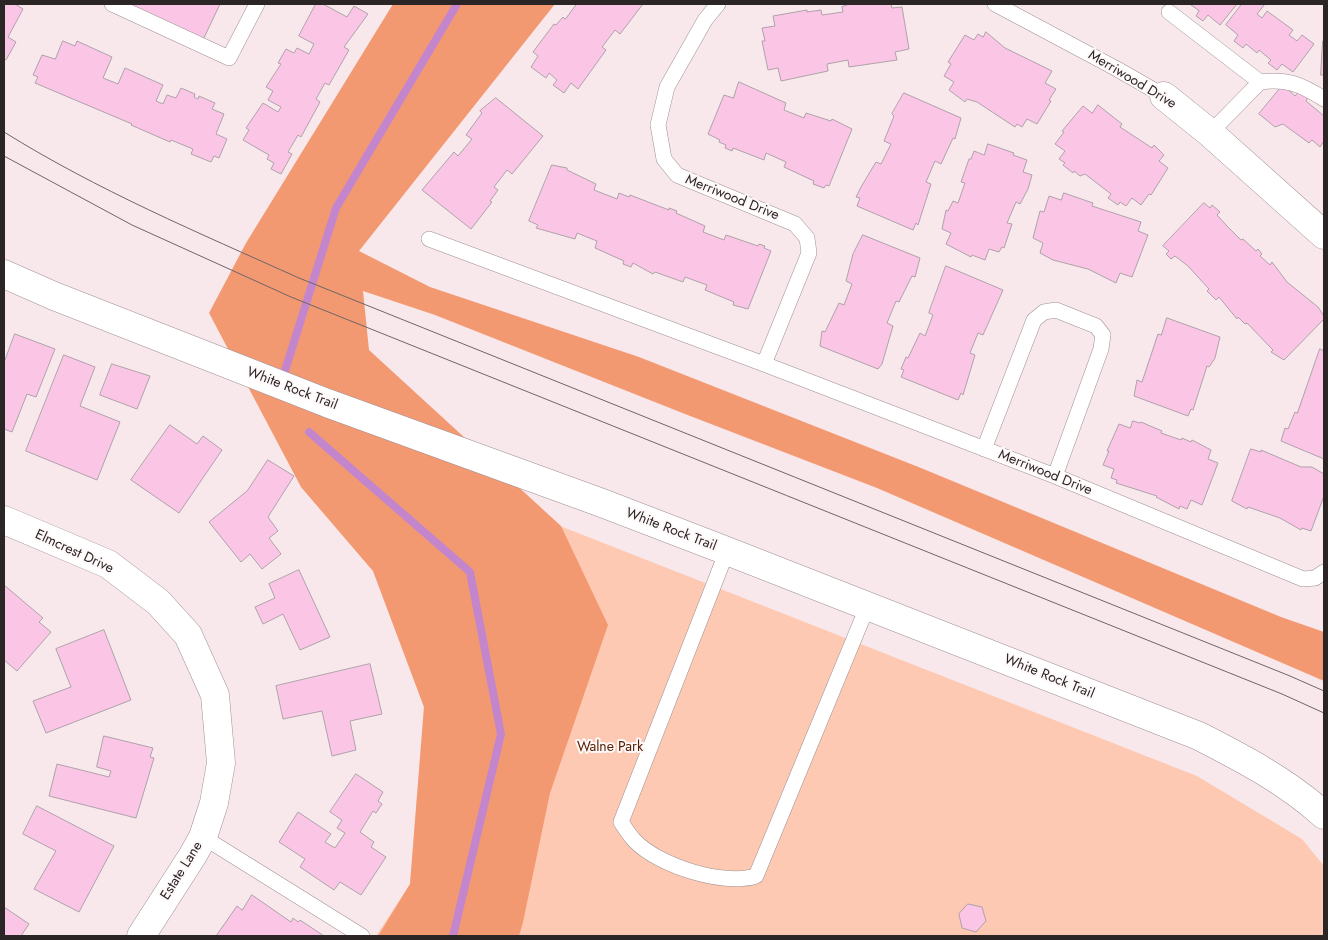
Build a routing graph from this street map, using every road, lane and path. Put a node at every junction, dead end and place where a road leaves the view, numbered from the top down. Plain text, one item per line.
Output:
1 (112, 4) edge
2 (256, 4) edge
3 (718, 4) edge
4 (995, 4) edge
5 (1169, 12) dead end
6 (1260, 82) junction
7 (1164, 96) joint
8 (1324, 99) edge
9 (1210, 133) junction
10 (1324, 235) edge
11 (429, 239) dead end
12 (4, 274) edge
13 (764, 364) junction
14 (984, 449) junction
15 (1055, 476) junction
16 (4, 520) edge
17 (727, 551) junction
18 (1324, 572) edge
19 (868, 606) junction
20 (214, 803) joint
21 (1324, 815) edge
22 (203, 837) junction
23 (141, 936) edge
24 (362, 936) edge

1 - 2 lane
3 - 13 lane, Merriwood Drive
4 - 7 lane, Merriwood Drive
5 - 6 lane
6 - 8 lane
6 - 9 lane
7 - 9 street, Merriwood Drive
9 - 10 street, Merriwood Drive
11 - 13 lane, Merriwood Drive
12 - 17 street, White Rock Trail
13 - 14 lane, Merriwood Drive
14 - 15 lane, Merriwood Drive
14 - 15 lane
15 - 18 lane, Merriwood Drive
16 - 20 street, Elmcrest Drive
17 - 19 street, White Rock Trail
17 - 19 lane
19 - 21 street, White Rock Trail
20 - 22 street, Estate Lane
22 - 23 street, Estate Lane
22 - 24 lane

